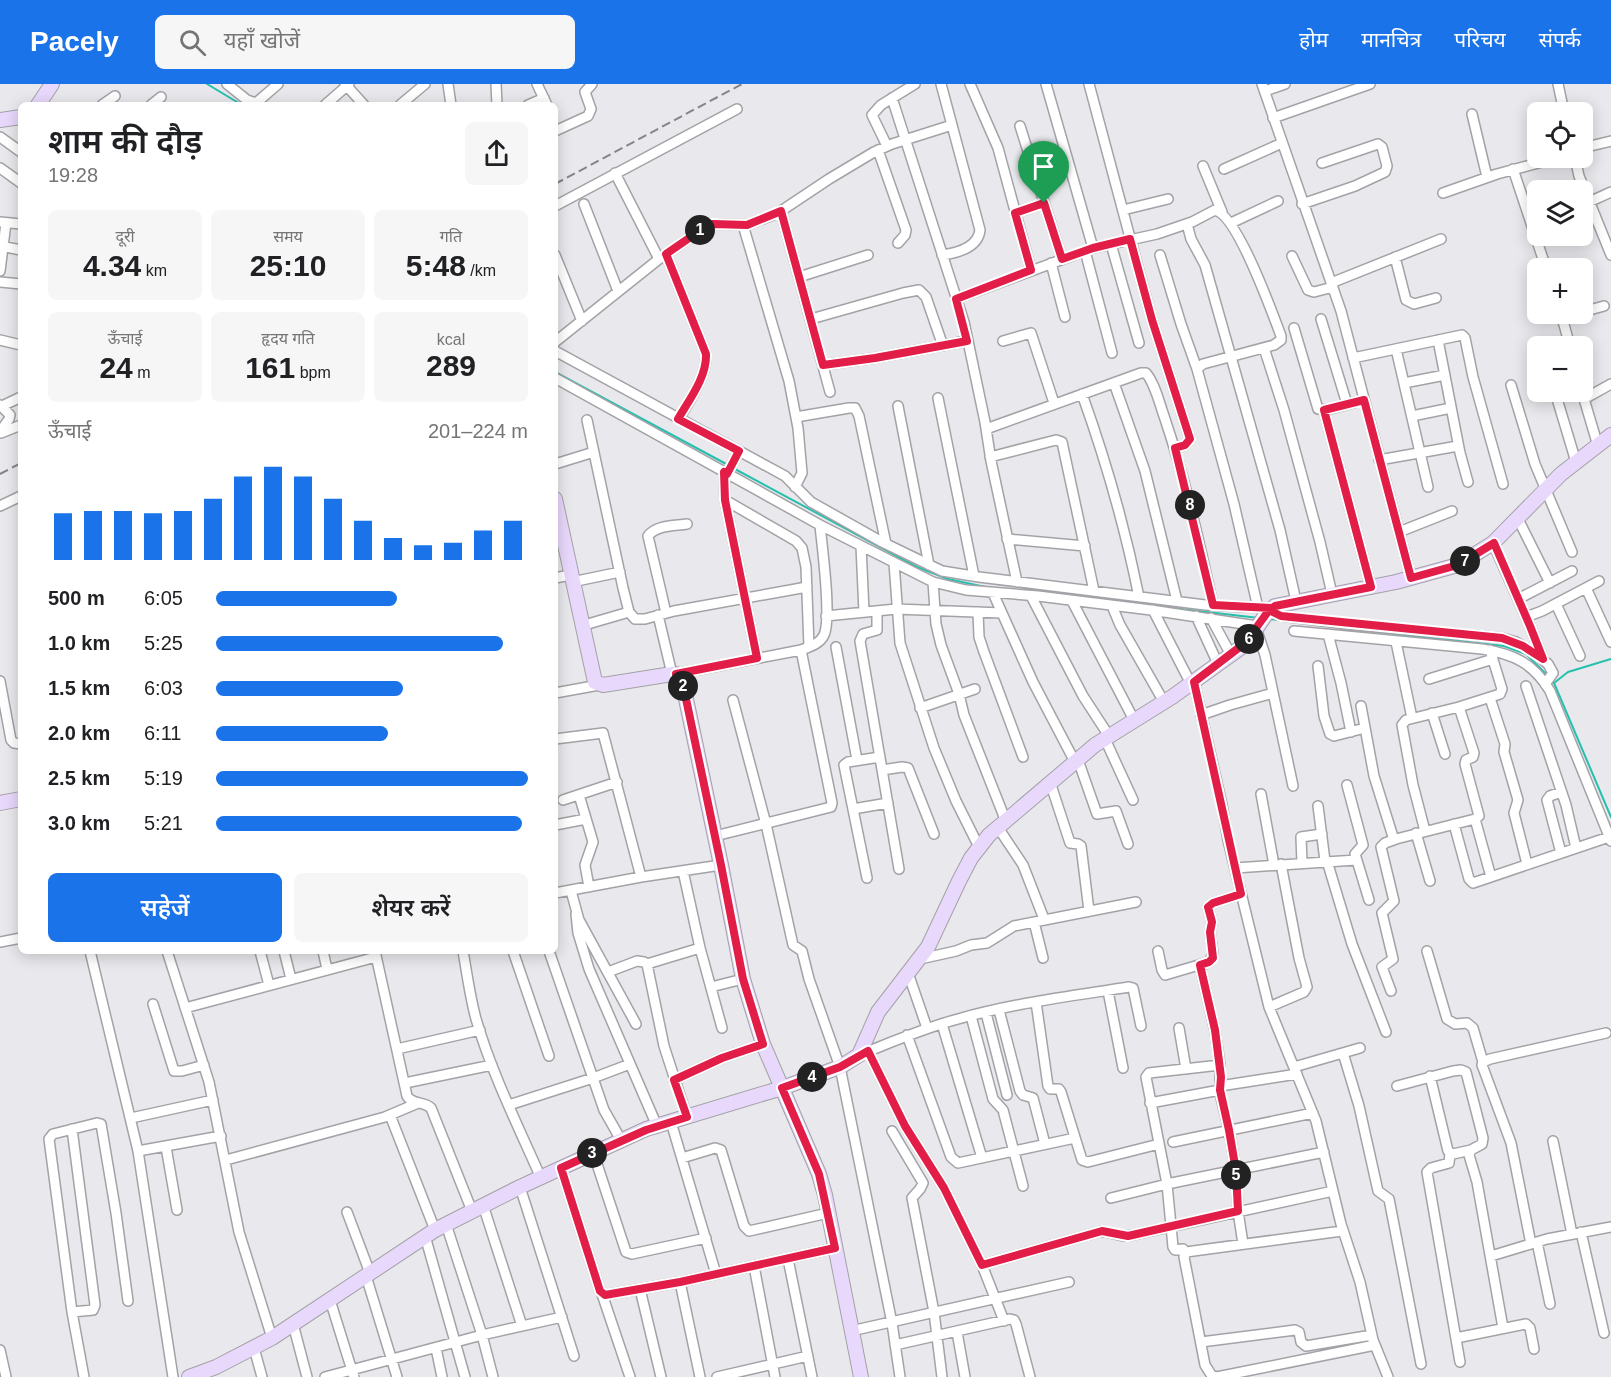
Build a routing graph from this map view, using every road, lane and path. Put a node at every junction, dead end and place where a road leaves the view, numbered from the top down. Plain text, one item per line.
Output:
1 (52, 84) edge
2 (227, 84) edge
3 (278, 84) edge
4 (425, 84) edge
5 (448, 84) edge
6 (496, 84) edge
7 (537, 84) edge
8 (592, 84) edge
9 (915, 84) edge
10 (940, 84) edge
11 (970, 84) edge
12 (1046, 84) edge
13 (1089, 84) edge
14 (1285, 84) edge
15 (1370, 84) edge
16 (1558, 84) edge
17 (347, 85) edge
18 (1263, 87) edge
19 (115, 96) dead end
20 (161, 97) dead end
21 (892, 98) junction
22 (546, 101) edge
23 (40, 102) edge
24 (106, 102) edge
25 (155, 102) edge
26 (253, 102) edge
27 (257, 102) edge
28 (328, 102) edge
29 (361, 102) edge
30 (404, 102) edge
31 (451, 102) edge
32 (497, 102) edge
33 (1562, 102) edge
34 (736, 109) dead end
35 (1472, 114) dead end
36 (18, 117) edge
37 (1273, 118) junction
38 (0, 120) edge
39 (952, 125) junction
40 (558, 126) edge
41 (1020, 126) dead end
42 (0, 137) edge
43 (906, 140) junction
44 (1611, 141) edge
45 (1282, 143) junction
46 (1593, 145) edge
47 (882, 148) junction
48 (18, 150) edge
49 (1322, 164) dead end
50 (1203, 166) dead end
51 (1527, 166) edge
52 (0, 168) edge
53 (1224, 169) dead end
54 (1513, 170) junction
55 (615, 173) junction
56 (1487, 177) junction
57 (18, 181) edge
58 (1611, 192) edge
59 (1443, 193) dead end
60 (1168, 199) dead end
61 (1593, 200) edge
62 (1278, 201) dead end
63 (1044, 203) junction
64 (558, 204) edge
65 (584, 204) dead end
66 (1302, 204) junction
67 (1123, 210) junction
68 (781, 211) junction
69 (1222, 212) junction
70 (1593, 212) edge
71 (1015, 213) junction
72 (3, 222) edge
73 (1231, 223) junction
74 (18, 224) edge
75 (1187, 224) junction
76 (743, 225) junction
77 (1130, 239) junction
78 (1441, 239) dead end
79 (898, 243) dead end
80 (1111, 244) junction
81 (2, 246) edge
82 (18, 249) edge
83 (1089, 250) junction
84 (868, 255) dead end
85 (942, 255) junction
86 (1160, 255) dead end
87 (1611, 255) edge
88 (662, 256) junction
89 (1292, 256) dead end
90 (1395, 257) junction
91 (1543, 258) edge
92 (1062, 259) junction
93 (558, 262) edge
94 (1051, 263) junction
95 (1031, 270) junction
96 (0, 271) edge
97 (799, 277) junction
98 (0, 282) edge
99 (18, 284) edge
100 (1332, 285) junction
101 (618, 291) junction
102 (1436, 298) dead end
103 (956, 299) junction
104 (1604, 306) dead end
105 (1593, 309) edge
106 (1065, 317) dead end
107 (811, 319) junction
108 (1321, 319) dead end
109 (582, 321) junction
110 (1294, 328) dead end
111 (0, 340) edge
112 (558, 340) edge
113 (1438, 340) junction
114 (967, 341) junction
115 (1003, 341) dead end
116 (1138, 343) dead end
117 (18, 344) edge
118 (943, 346) junction
119 (1264, 348) junction
120 (1396, 349) junction
121 (558, 353) edge
122 (1112, 353) dead end
123 (1231, 357) junction
124 (1353, 357) junction
125 (823, 365) junction
126 (1197, 369) junction
127 (1445, 375) junction
128 (558, 380) edge
129 (1114, 383) junction
130 (1404, 383) junction
131 (1611, 384) edge
132 (1511, 385) dead end
133 (1593, 391) edge
134 (830, 392) dead end
135 (1082, 394) junction
136 (18, 396) edge
137 (938, 398) dead end
138 (1364, 400) junction
139 (1558, 402) edge
140 (1585, 402) edge
141 (1054, 403) junction
142 (1347, 404) junction
143 (1, 405) edge
144 (898, 406) dead end
145 (1451, 408) junction
146 (1324, 410) junction
147 (1412, 416) junction
148 (796, 417) junction
149 (678, 419) junction
150 (587, 420) dead end
151 (18, 426) edge
152 (986, 429) junction
153 (0, 433) edge
154 (1611, 435) edge
155 (1458, 446) junction
156 (1598, 446) junction
157 (1175, 448) junction
158 (739, 451) junction
159 (594, 452) junction
160 (1420, 453) junction
161 (990, 457) junction
162 (1379, 460) junction
163 (1576, 462) junction
164 (558, 463) edge
165 (728, 469) junction
166 (1468, 482) dead end
167 (1503, 484) dead end
168 (795, 487) junction
169 (1428, 487) dead end
170 (1545, 490) junction
171 (18, 497) edge
172 (725, 500) junction
173 (0, 506) edge
174 (1452, 511) dead end
175 (558, 514) edge
176 (1518, 519) junction
177 (687, 524) dead end
178 (820, 525) junction
179 (1399, 532) junction
180 (1008, 539) junction
181 (1494, 543) junction
182 (886, 544) junction
183 (861, 546) junction
184 (1085, 546) junction
185 (1572, 552) dead end
186 (894, 563) junction
187 (929, 566) junction
188 (1572, 571) dead end
189 (620, 572) junction
190 (974, 576) junction
191 (558, 578) edge
192 (571, 578) junction
193 (1411, 578) junction
194 (1599, 581) dead end
195 (933, 582) junction
196 (1017, 582) junction
197 (1550, 583) junction
198 (807, 587) junction
199 (1371, 587) junction
200 (1586, 588) junction
201 (1094, 591) junction
202 (993, 593) junction
203 (1332, 594) junction
204 (1031, 596) junction
205 (1139, 597) junction
206 (745, 599) junction
207 (1518, 599) junction
208 (1072, 601) junction
209 (1177, 601) junction
210 (1296, 601) junction
211 (1556, 604) junction
212 (1213, 605) junction
213 (1112, 606) junction
214 (896, 609) junction
215 (935, 609) junction
216 (1153, 610) junction
217 (1266, 610) junction
218 (877, 611) junction
219 (629, 612) junction
220 (864, 612) junction
221 (978, 612) junction
222 (1002, 613) junction
223 (662, 614) junction
224 (826, 616) junction
225 (1196, 616) junction
226 (1526, 617) junction
227 (1211, 618) junction
228 (581, 626) junction
229 (1257, 626) junction
230 (1294, 631) dead end
231 (1328, 634) junction
232 (1396, 642) junction
233 (1611, 642) edge
234 (836, 646) dead end
235 (1466, 647) junction
236 (805, 649) junction
237 (1491, 654) junction
238 (1231, 655) junction
239 (1580, 656) dead end
240 (757, 658) junction
241 (1543, 659) junction
242 (1218, 664) junction
243 (1318, 666) dead end
244 (1471, 666) junction
245 (674, 674) junction
246 (1429, 680) dead end
247 (1548, 680) junction
248 (0, 681) edge
249 (1193, 683) junction
250 (599, 685) junction
251 (1526, 687) dead end
252 (975, 689) dead end
253 (558, 692) edge
254 (1273, 693) junction
255 (959, 694) junction
256 (1490, 698) junction
257 (733, 700) dead end
258 (1164, 702) junction
259 (1361, 706) dead end
260 (1459, 707) junction
261 (920, 708) junction
262 (1432, 713) junction
263 (1201, 715) junction
264 (1412, 718) junction
265 (1134, 720) junction
266 (1365, 728) junction
267 (1351, 732) junction
268 (558, 737) edge
269 (1107, 738) junction
270 (18, 744) edge
271 (1445, 754) dead end
272 (880, 757) junction
273 (1023, 757) dead end
274 (857, 760) junction
275 (1076, 761) junction
276 (882, 770) junction
277 (617, 782) junction
278 (1050, 782) junction
279 (1347, 785) dead end
280 (1293, 786) dead end
281 (1561, 792) junction
282 (1261, 794) dead end
283 (579, 795) junction
284 (18, 800) edge
285 (563, 800) dead end
286 (1133, 800) dead end
287 (0, 803) edge
288 (888, 803) junction
289 (1318, 806) dead end
290 (853, 809) junction
291 (586, 819) junction
292 (1475, 819) junction
293 (1001, 823) junction
294 (558, 824) edge
295 (766, 824) junction
296 (1454, 824) junction
297 (1420, 832) junction
298 (934, 834) dead end
299 (1322, 834) junction
300 (715, 836) junction
301 (1610, 839) edge
302 (1394, 840) junction
303 (1128, 844) dead end
304 (979, 847) junction
305 (1576, 848) junction
306 (1561, 853) junction
307 (1356, 860) junction
308 (1326, 861) junction
309 (1302, 863) junction
310 (1527, 864) junction
311 (721, 865) junction
312 (1277, 865) junction
313 (899, 868) dead end
314 (1235, 868) junction
315 (683, 871) junction
316 (641, 877) junction
317 (1491, 877) junction
318 (867, 878) dead end
319 (1430, 881) dead end
320 (589, 887) junction
321 (572, 891) junction
322 (558, 893) edge
323 (1241, 894) junction
324 (1369, 900) dead end
325 (1136, 902) dead end
326 (1089, 911) junction
327 (576, 914) junction
328 (1044, 919) junction
329 (1034, 922) junction
330 (18, 939) edge
331 (0, 942) edge
332 (700, 948) junction
333 (1158, 951) dead end
334 (1427, 951) dead end
335 (91, 954) edge
336 (168, 954) edge
337 (261, 954) edge
338 (285, 954) edge
339 (324, 954) edge
340 (375, 954) edge
341 (464, 954) edge
342 (514, 954) edge
343 (550, 954) edge
344 (1043, 958) dead end
345 (920, 959) junction
346 (646, 964) junction
347 (1200, 965) junction
348 (327, 969) junction
349 (608, 972) junction
350 (908, 973) junction
351 (291, 979) junction
352 (743, 979) junction
353 (269, 985) junction
354 (711, 987) junction
355 (1108, 990) junction
356 (1391, 991) dead end
357 (1036, 1002) junction
358 (153, 1004) dead end
359 (1269, 1007) junction
360 (185, 1008) junction
361 (999, 1010) junction
362 (986, 1012) junction
363 (971, 1016) junction
364 (636, 1024) dead end
365 (942, 1024) junction
366 (1141, 1026) dead end
367 (722, 1028) dead end
368 (927, 1028) junction
369 (1179, 1028) dead end
370 (480, 1030) junction
371 (1386, 1032) dead end
372 (1606, 1033) dead end
373 (907, 1035) junction
374 (763, 1044) junction
375 (1360, 1048) dead end
376 (397, 1049) junction
377 (863, 1053) junction
378 (1343, 1053) junction
379 (549, 1056) dead end
380 (1483, 1062) junction
381 (630, 1064) junction
382 (204, 1065) junction
383 (492, 1065) junction
384 (1220, 1065) junction
385 (840, 1067) junction
386 (1123, 1068) dead end
387 (1186, 1069) junction
388 (1295, 1071) junction
389 (1430, 1076) junction
390 (593, 1078) junction
391 (674, 1080) junction
392 (405, 1083) junction
393 (1397, 1086) dead end
394 (782, 1088) junction
395 (1220, 1088) junction
396 (1006, 1095) dead end
397 (213, 1100) junction
398 (418, 1103) junction
399 (1150, 1103) junction
400 (509, 1106) junction
401 (1313, 1113) junction
402 (390, 1115) junction
403 (687, 1117) junction
404 (131, 1118) junction
405 (671, 1122) junction
406 (657, 1126) junction
407 (72, 1129) junction
408 (1229, 1130) junction
409 (892, 1131) dead end
410 (221, 1136) junction
411 (1075, 1138) junction
412 (621, 1140) junction
413 (1553, 1141) dead end
414 (1173, 1142) dead end
415 (1045, 1144) junction
416 (1159, 1144) junction
417 (166, 1146) junction
418 (1012, 1150) junction
419 (1471, 1150) junction
420 (138, 1151) junction
421 (593, 1152) junction
422 (1324, 1152) junction
423 (1450, 1153) junction
424 (682, 1158) junction
425 (982, 1158) junction
426 (225, 1160) junction
427 (561, 1168) junction
428 (1236, 1171) junction
429 (541, 1178) junction
430 (938, 1178) junction
431 (923, 1183) junction
432 (1167, 1184) junction
433 (1023, 1186) dead end
434 (520, 1187) junction
435 (1333, 1191) junction
436 (1111, 1198) dead end
437 (478, 1208) junction
438 (177, 1210) dead end
439 (1238, 1211) junction
440 (346, 1212) dead end
441 (828, 1214) junction
442 (1171, 1226) junction
443 (1611, 1227) edge
444 (435, 1230) junction
445 (1342, 1231) junction
446 (1576, 1233) junction
447 (706, 1238) junction
448 (1534, 1243) junction
449 (1243, 1244) junction
450 (835, 1248) junction
451 (1184, 1254) junction
452 (1491, 1256) junction
453 (788, 1259) junction
454 (982, 1265) junction
455 (754, 1266) junction
456 (368, 1274) junction
457 (716, 1274) junction
458 (680, 1282) junction
459 (1069, 1282) dead end
460 (640, 1289) junction
461 (602, 1294) junction
462 (995, 1298) junction
463 (330, 1300) junction
464 (128, 1302) dead end
465 (1550, 1304) dead end
466 (72, 1312) junction
467 (934, 1312) junction
468 (562, 1317) junction
469 (1004, 1321) junction
470 (892, 1323) junction
471 (293, 1324) junction
472 (522, 1326) junction
473 (1503, 1328) junction
474 (851, 1331) junction
475 (957, 1332) junction
476 (1604, 1333) dead end
477 (482, 1335) junction
478 (1372, 1335) junction
479 (938, 1336) junction
480 (272, 1338) junction
481 (1456, 1338) junction
482 (1201, 1342) junction
483 (456, 1343) junction
484 (895, 1345) junction
485 (1375, 1345) junction
486 (254, 1348) junction
487 (436, 1348) junction
488 (1534, 1349) dead end
489 (0, 1350) edge
490 (574, 1356) dead end
491 (808, 1356) junction
492 (393, 1359) junction
493 (1460, 1362) dead end
494 (772, 1364) junction
495 (1421, 1364) dead end
496 (217, 1372) edge
497 (353, 1374) edge
498 (1211, 1376) edge
499 (6, 1377) edge
500 (84, 1377) edge
501 (172, 1377) edge
502 (189, 1377) edge
503 (262, 1377) edge
504 (306, 1377) edge
505 (325, 1377) edge
506 (397, 1377) edge
507 (442, 1377) edge
508 (465, 1377) edge
509 (493, 1377) edge
510 (630, 1377) edge
511 (661, 1377) edge
512 (700, 1377) edge
513 (717, 1377) edge
514 (775, 1377) edge
515 (812, 1377) edge
516 (861, 1377) edge
517 (900, 1377) edge
518 (942, 1377) edge
519 (965, 1377) edge
520 (1030, 1377) edge
521 (1388, 1377) edge

1 - 23 street
2 - 26 street
3 - 27 street
4 - 30 street
5 - 31 street
6 - 32 street
7 - 22 street
8 - 40 street
9 - 21 street
10 - 39 street
11 - 71 street
12 - 83 street
13 - 67 street
14 - 18 street
15 - 37 street
16 - 33 street
17 - 28 street
17 - 29 street
18 - 37 street
19 - 24 street
20 - 25 street
21 - 43 street
21 - 47 street
34 - 55 street
35 - 56 street
36 - 38 street
37 - 45 street
39 - 43 street
39 - 85 street
41 - 63 street
42 - 48 street
43 - 47 street
43 - 85 street
44 - 46 street
45 - 53 street
45 - 66 street
47 - 68 street
47 - 79 street
49 - 66 street
50 - 69 street
51 - 54 street
52 - 57 street
54 - 56 street
54 - 91 street
55 - 64 street
55 - 88 street
56 - 59 street
58 - 61 street
60 - 67 street
62 - 73 street
63 - 71 street
63 - 92 street
65 - 101 street
66 - 100 street
67 - 77 street
68 - 76 street
68 - 97 street
69 - 73 street
69 - 75 street
70 - 87 street
71 - 95 street
72 - 74 street
72 - 81 street
73 - 119 street
75 - 77 street
75 - 123 street
76 - 88 street
76 - 148 street
77 - 80 street
77 - 157 street
78 - 90 street
80 - 83 street
80 - 116 street
81 - 82 street
81 - 96 street
83 - 92 street
83 - 122 street
84 - 97 street
85 - 103 street
86 - 126 street
88 - 101 street
88 - 149 street
89 - 100 street
90 - 100 street
90 - 102 street
92 - 94 street
93 - 109 street
94 - 95 street
94 - 106 street
95 - 103 street
97 - 107 street
98 - 99 street
100 - 124 street
101 - 109 street
103 - 114 street
104 - 105 street
107 - 118 street
107 - 125 street
108 - 142 street
109 - 112 street
110 - 146 street
111 - 117 street
113 - 120 street
113 - 127 street
113 - 167 street
114 - 118 street
114 - 152 street
115 - 141 street
118 - 125 street
119 - 123 street
119 - 203 street
120 - 124 street
120 - 130 street
121 - 149 street
123 - 126 street
123 - 210 street
124 - 138 street
125 - 134 street
126 - 217 street
127 - 130 street
127 - 145 street
128 - 165 street
129 - 135 street
129 - 157 street
129 - 209 street
130 - 147 street
131 - 133 street
132 - 170 street
135 - 141 street
135 - 205 street
136 - 143 street
137 - 190 street
138 - 142 street
138 - 162 street
139 - 163 street
140 - 156 street
141 - 152 street
142 - 146 street
143 - 153 street
144 - 187 street
145 - 147 street
145 - 155 street
146 - 199 street
147 - 160 street
148 - 168 street
148 - 182 street
149 - 158 street
150 - 159 street
151 - 153 street
152 - 161 street
154 - 156 street
155 - 160 street
155 - 166 street
156 - 163 street
157 - 212 street
158 - 165 street
158 - 168 street
159 - 164 street
159 - 189 street
160 - 162 street
160 - 169 street
161 - 180 street
161 - 184 street
162 - 179 street
163 - 170 street
165 - 172 street
165 - 178 street
168 - 182 street
170 - 176 street
170 - 185 street
171 - 173 street
172 - 198 street
172 - 206 street
174 - 179 street
175 - 192 street
176 - 181 street
176 - 197 street
177 - 223 street
178 - 183 street
178 - 224 street
179 - 193 street
180 - 184 street
180 - 196 street
181 - 193 street
181 - 207 street
182 - 187 street
183 - 186 street
183 - 220 street
184 - 201 street
186 - 195 street
186 - 214 street
187 - 190 street
188 - 197 street
189 - 192 street
189 - 219 street
190 - 196 street
191 - 192 street
192 - 228 street
193 - 199 street
194 - 200 street
195 - 202 street
195 - 215 street
196 - 201 street
197 - 207 street
198 - 206 street
198 - 236 street
199 - 203 street
200 - 211 street
200 - 233 street
201 - 205 street
202 - 204 street
202 - 222 street
203 - 210 street
204 - 208 street
204 - 269 street
205 - 209 street
206 - 223 street
206 - 240 street
207 - 226 street
208 - 213 street
208 - 265 street
209 - 212 street
210 - 217 street
211 - 226 street
211 - 239 street
212 - 217 street
213 - 216 street
213 - 258 street
214 - 215 street
214 - 218 street
214 - 261 street
215 - 221 street
215 - 255 street
216 - 225 street
216 - 249 street
217 - 229 street
217 - 241 street
218 - 220 street
218 - 272 street
219 - 223 street
219 - 228 street
220 - 224 street
221 - 222 street
221 - 273 street
222 - 275 street
223 - 245 street
224 - 236 street
225 - 227 street
225 - 242 street
226 - 241 street
227 - 229 street
227 - 238 street
228 - 250 street
229 - 238 street
229 - 254 street
230 - 231 street
231 - 232 street
231 - 267 street
232 - 235 street
232 - 264 street
234 - 274 street
235 - 237 street
235 - 244 street
236 - 240 street
236 - 295 street
237 - 244 street
237 - 247 street
237 - 256 street
238 - 242 street
240 - 245 street
241 - 247 street
242 - 249 street
243 - 267 street
244 - 246 street
245 - 250 street
245 - 300 street
247 - 301 street
248 - 270 street
249 - 258 street
249 - 263 street
250 - 253 street
251 - 281 street
252 - 255 street
254 - 263 street
254 - 280 street
255 - 261 street
255 - 293 street
256 - 260 street
256 - 310 street
257 - 295 street
258 - 265 street
259 - 266 street
260 - 262 street
260 - 292 street
261 - 304 street
262 - 264 street
262 - 271 street
263 - 314 street
264 - 297 street
265 - 269 street
266 - 267 street
266 - 302 street
268 - 277 street
269 - 275 street
269 - 286 street
272 - 274 street
272 - 276 street
274 - 290 street
275 - 278 street
275 - 303 street
276 - 288 street
276 - 298 street
277 - 283 street
277 - 316 street
278 - 293 street
278 - 326 street
279 - 307 street
281 - 305 street
281 - 306 street
282 - 312 street
283 - 285 street
283 - 291 street
284 - 287 street
288 - 290 street
288 - 313 street
289 - 299 street
290 - 318 street
291 - 294 street
291 - 320 street
292 - 296 street
292 - 317 street
293 - 304 street
293 - 328 street
295 - 300 street
295 - 385 street
296 - 297 street
296 - 317 street
297 - 302 street
297 - 319 street
299 - 308 street
299 - 309 street
300 - 311 street
301 - 305 street
302 - 356 street
304 - 345 street
305 - 306 street
306 - 310 street
307 - 308 street
307 - 324 street
308 - 309 street
308 - 371 street
309 - 312 street
310 - 317 street
311 - 315 street
311 - 352 street
312 - 314 street
312 - 359 street
314 - 323 street
315 - 316 street
315 - 332 street
316 - 320 street
320 - 321 street
321 - 322 street
321 - 327 street
323 - 347 street
323 - 359 street
325 - 326 street
326 - 328 street
327 - 349 street
327 - 381 street
328 - 329 street
329 - 344 street
329 - 345 street
330 - 331 street
332 - 346 street
332 - 354 street
333 - 347 street
334 - 380 street
335 - 404 street
336 - 360 street
337 - 353 street
338 - 351 street
339 - 348 street
340 - 348 street
340 - 376 street
341 - 370 street
342 - 379 street
343 - 390 street
345 - 350 street
346 - 349 street
346 - 391 street
347 - 384 street
348 - 351 street
349 - 364 street
350 - 368 street
350 - 377 street
351 - 353 street
352 - 354 street
352 - 374 street
353 - 360 street
354 - 367 street
355 - 357 street
355 - 366 street
355 - 386 street
357 - 361 street
357 - 411 street
358 - 382 street
359 - 388 street
360 - 382 street
361 - 362 street
361 - 415 street
362 - 363 street
362 - 396 street
363 - 365 street
363 - 418 street
365 - 368 street
365 - 425 street
368 - 373 street
369 - 387 street
370 - 376 street
370 - 383 street
372 - 380 street
373 - 377 street
373 - 425 street
374 - 391 street
374 - 394 street
375 - 378 street
376 - 392 street
377 - 385 street
377 - 430 street
378 - 388 street
378 - 495 street
380 - 448 street
381 - 390 street
381 - 406 street
382 - 397 street
383 - 392 street
383 - 400 street
384 - 387 street
384 - 395 street
385 - 394 street
385 - 470 street
387 - 399 street
388 - 395 street
388 - 401 street
389 - 393 street
389 - 419 street
389 - 423 street
390 - 400 street
390 - 412 street
391 - 403 street
392 - 398 street
394 - 403 street
394 - 441 street
395 - 399 street
395 - 408 street
397 - 404 street
397 - 410 street
398 - 402 street
398 - 437 street
399 - 416 street
400 - 429 street
401 - 408 street
401 - 422 street
402 - 426 street
402 - 444 street
403 - 405 street
404 - 420 street
405 - 406 street
405 - 424 street
406 - 412 street
407 - 464 street
407 - 466 street
407 - 466 street
408 - 414 street
408 - 428 street
409 - 431 street
410 - 417 street
410 - 426 street
411 - 415 street
411 - 416 street
412 - 421 street
413 - 446 street
415 - 418 street
416 - 432 street
417 - 420 street
417 - 438 street
418 - 425 street
418 - 433 street
419 - 423 street
419 - 452 street
420 - 501 street
421 - 427 street
421 - 447 street
422 - 428 street
422 - 435 street
423 - 481 street
424 - 441 street
424 - 447 street
426 - 480 street
427 - 429 street
427 - 461 street
428 - 432 street
428 - 439 street
429 - 434 street
430 - 431 street
430 - 454 street
431 - 467 street
432 - 436 street
432 - 442 street
434 - 437 street
434 - 468 street
435 - 439 street
435 - 445 street
437 - 444 street
437 - 472 street
439 - 442 street
439 - 449 street
440 - 456 street
441 - 450 street
442 - 451 street
442 - 454 street
443 - 446 street
444 - 456 street
444 - 477 street
444 - 483 street
445 - 449 street
445 - 478 street
446 - 448 street
446 - 476 street
447 - 457 street
448 - 452 street
448 - 465 street
449 - 451 street
450 - 453 street
450 - 474 street
451 - 482 street
452 - 473 street
453 - 455 street
453 - 491 street
454 - 462 street
455 - 457 street
455 - 494 street
456 - 463 street
456 - 492 street
457 - 458 street
458 - 460 street
458 - 512 street
459 - 462 street
460 - 461 street
460 - 511 street
461 - 510 street
462 - 467 street
462 - 469 street
463 - 471 street
463 - 497 street
466 - 500 street
467 - 470 street
467 - 479 street
468 - 472 street
468 - 490 street
469 - 475 street
469 - 520 street
470 - 474 street
470 - 484 street
471 - 480 street
471 - 504 street
472 - 477 street
473 - 481 street
473 - 488 street
474 - 516 street
475 - 479 street
475 - 519 street
477 - 483 street
477 - 509 street
478 - 482 street
478 - 485 street
479 - 484 street
479 - 518 street
480 - 486 street
481 - 493 street
482 - 498 street
483 - 487 street
483 - 508 street
484 - 517 street
485 - 498 street
485 - 521 street
486 - 496 street
486 - 503 street
487 - 492 street
487 - 507 street
489 - 499 street
491 - 494 street
491 - 515 street
492 - 497 street
492 - 506 street
494 - 513 street
494 - 514 street
496 - 502 street
497 - 505 street

